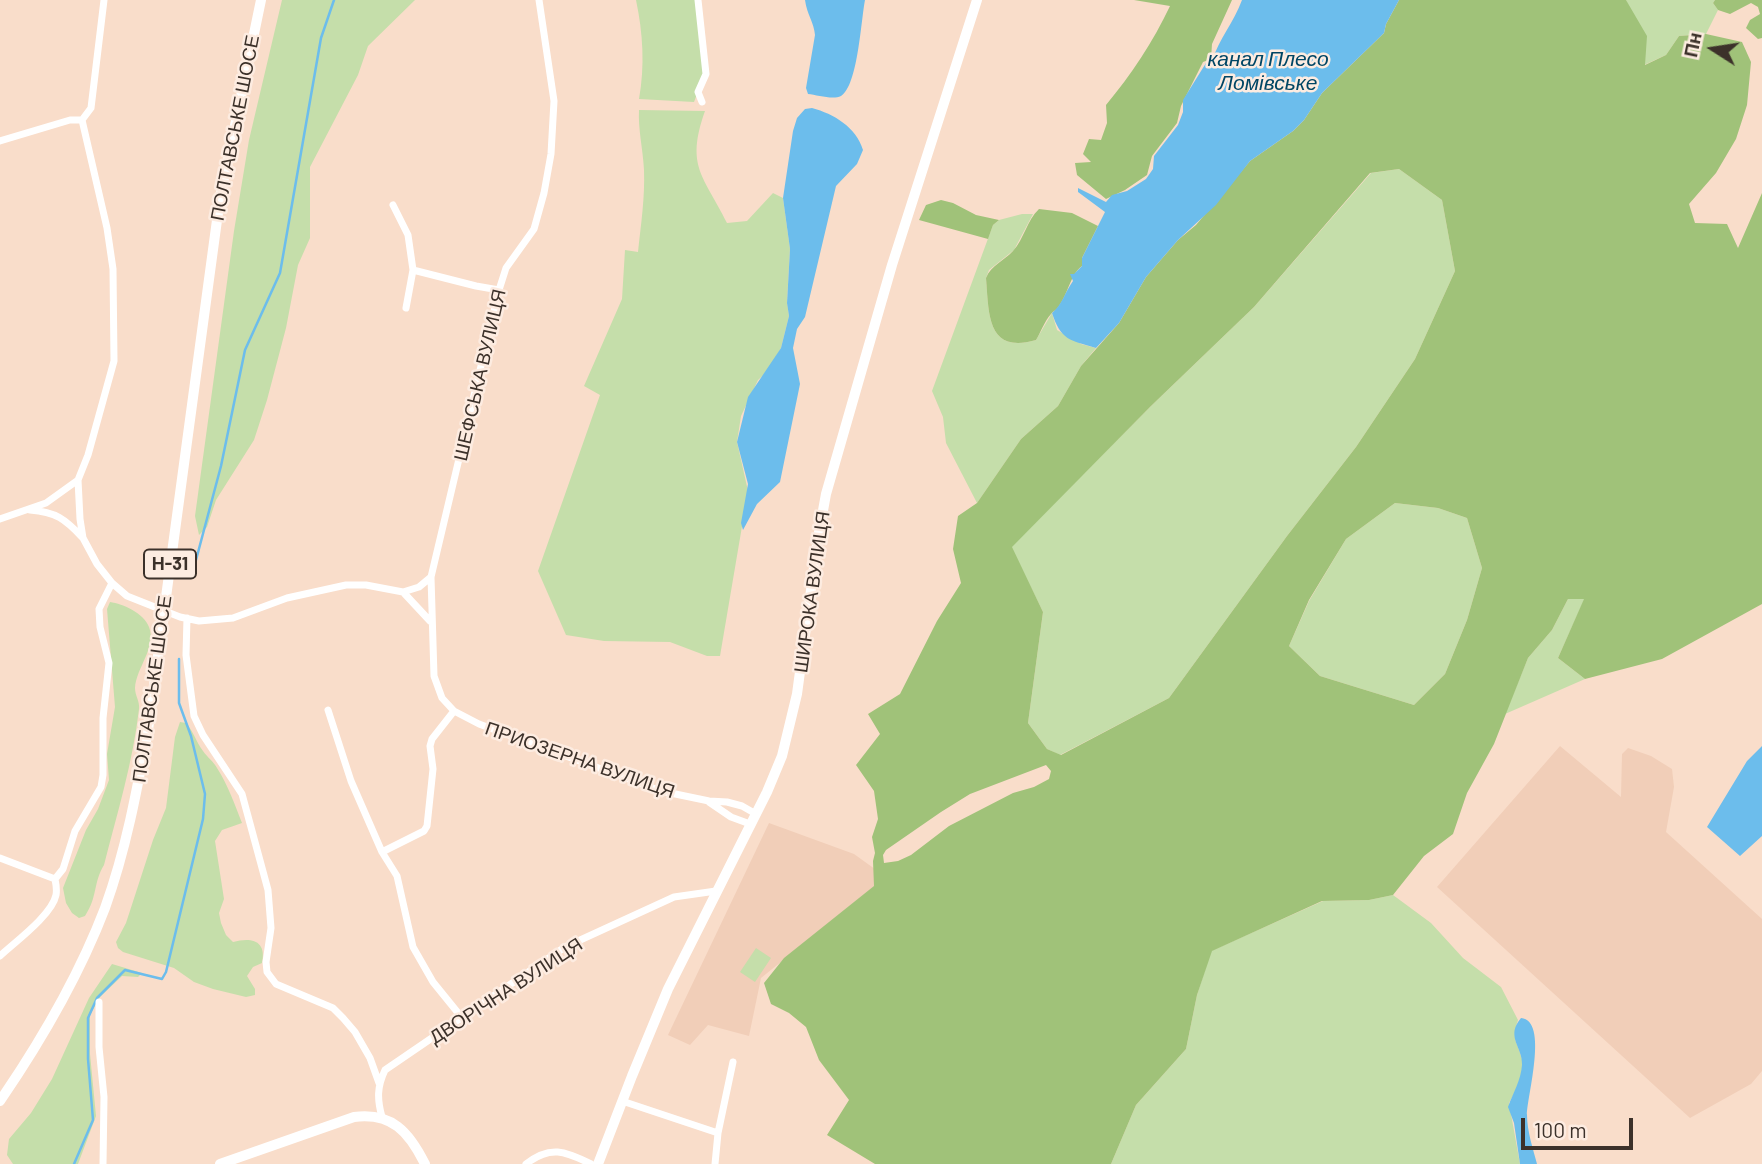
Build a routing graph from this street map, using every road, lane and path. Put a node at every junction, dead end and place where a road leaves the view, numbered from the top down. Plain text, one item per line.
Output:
1 (104, 0) edge
2 (261, 0) edge
3 (539, 0) edge
4 (698, 0) edge
5 (977, 0) edge
6 (702, 102) dead end
7 (82, 120) junction
8 (0, 141) edge
9 (393, 205) dead end
10 (413, 270) junction
11 (499, 290) junction
12 (406, 308) dead end
13 (78, 480) junction
14 (26, 510) junction
15 (0, 519) edge
16 (83, 538) junction
17 (430, 578) junction
18 (112, 583) junction
19 (403, 592) junction
20 (164, 611) junction
21 (187, 618) junction
22 (432, 626) junction
23 (328, 710) dead end
24 (454, 711) junction
25 (709, 802) junction
26 (755, 814) junction
27 (750, 824) junction
28 (382, 852) junction
29 (0, 858) edge
30 (55, 879) junction
31 (716, 891) junction
32 (0, 956) edge
33 (99, 1002) dead end
34 (463, 1019) junction
35 (733, 1062) dead end
36 (379, 1083) junction
37 (0, 1101) edge
38 (622, 1101) junction
39 (382, 1117) junction
40 (718, 1133) junction
41 (103, 1164) edge
42 (220, 1164) edge
43 (425, 1164) edge
44 (526, 1164) edge
45 (591, 1164) edge
46 (598, 1164) edge
47 (715, 1164) edge

1 - 7 street
2 - 20 main road, ПОЛТАВСЬКЕ ШОСЕ / Н-31
3 - 11 street, ШЕФСЬКА ВУЛИЦЯ
4 - 6 street
5 - 26 main road, ШИРОКА ВУЛИЦЯ
7 - 8 street
7 - 13 street
9 - 10 street
10 - 11 street
10 - 12 street
11 - 17 street, ШЕФСЬКА ВУЛИЦЯ
13 - 14 street
13 - 16 street
14 - 15 street
14 - 16 street
16 - 18 street
17 - 19 street
17 - 22 street, ШЕФСЬКА ВУЛИЦЯ
18 - 20 street
18 - 30 street
19 - 21 street
19 - 22 street
20 - 21 street
20 - 37 main road, ПОЛТАВСЬКЕ ШОСЕ / Н-31
21 - 36 street
22 - 24 street, ШЕФСЬКА ВУЛИЦЯ
23 - 28 street
24 - 25 street, ПРИОЗЕРНА ВУЛИЦЯ
24 - 28 street
25 - 26 street
25 - 27 street
26 - 27 main road, ШИРОКА ВУЛИЦЯ
27 - 31 main road, ШИРОКА ВУЛИЦЯ
28 - 34 street
29 - 30 street
30 - 32 street
31 - 34 street, ДВОРІЧНА ВУЛИЦЯ
31 - 38 main road, ШИРОКА ВУЛИЦЯ
33 - 41 street
34 - 36 street, ДВОРІЧНА ВУЛИЦЯ
35 - 40 street
36 - 39 street
38 - 40 street
38 - 46 main road, ШИРОКА ВУЛИЦЯ
39 - 42 main road
39 - 43 main road
40 - 47 street
44 - 45 street

